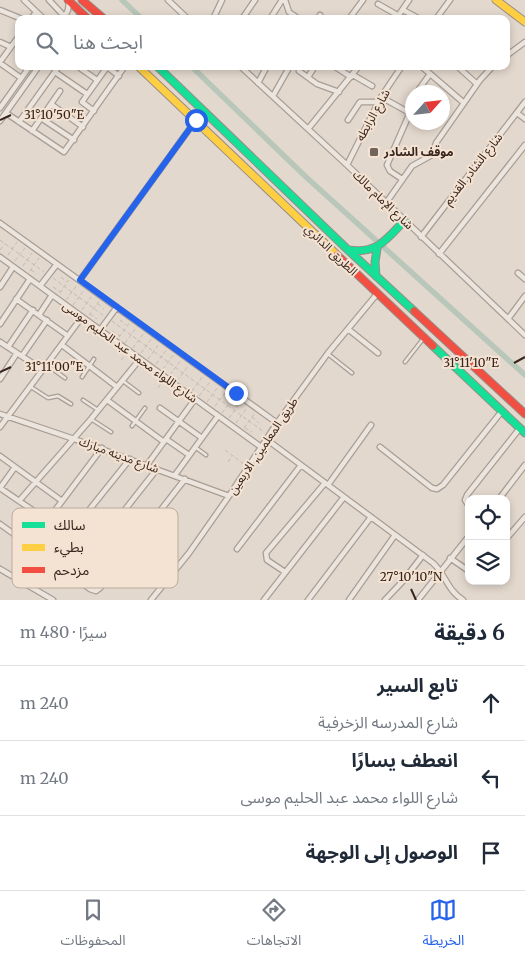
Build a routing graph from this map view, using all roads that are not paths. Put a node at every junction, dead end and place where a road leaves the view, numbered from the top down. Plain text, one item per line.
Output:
1 (24, 0) edge
2 (48, 0) edge
3 (68, 0) edge
4 (82, 0) edge
5 (168, 0) edge
6 (222, 0) edge
7 (255, 0) edge
8 (283, 0) edge
9 (363, 0) edge
10 (409, 0) edge
11 (450, 0) edge
12 (496, 0) edge
13 (378, 4) dead end
14 (0, 10) edge
15 (403, 10) junction
16 (36, 12) junction
17 (34, 15) edge
18 (39, 15) edge
19 (61, 15) edge
20 (66, 15) edge
21 (78, 15) edge
22 (99, 15) edge
23 (184, 15) edge
24 (215, 15) edge
25 (245, 15) edge
26 (273, 15) edge
27 (293, 15) edge
28 (352, 15) edge
29 (395, 15) edge
30 (399, 15) edge
31 (412, 15) edge
32 (439, 15) edge
33 (15, 16) edge
34 (525, 21) edge
35 (0, 42) edge
36 (15, 42) edge
37 (525, 42) edge
38 (11, 47) junction
39 (510, 53) edge
40 (0, 62) edge
41 (27, 70) edge
42 (36, 70) edge
43 (83, 70) edge
44 (104, 70) edge
45 (112, 70) edge
46 (123, 70) edge
47 (142, 70) edge
48 (161, 70) edge
49 (244, 70) edge
50 (265, 70) edge
51 (288, 70) edge
52 (313, 70) edge
53 (341, 70) edge
54 (356, 70) edge
55 (399, 70) edge
56 (426, 70) edge
57 (461, 70) edge
58 (489, 70) edge
59 (299, 71) dead end
60 (55, 72) joint
61 (165, 74) junction
62 (430, 74) junction
63 (119, 76) junction
64 (352, 76) junction
65 (308, 77) junction
66 (21, 78) junction
67 (97, 80) junction
68 (258, 83) junction
69 (157, 84) junction
70 (477, 84) junction
71 (422, 85) edge
72 (372, 86) dead end
73 (60, 91) dead end
74 (183, 91) junction
75 (339, 92) junction
76 (87, 94) junction
77 (272, 96) junction
78 (380, 99) junction
79 (175, 101) junction
80 (525, 102) edge
81 (464, 103) junction
82 (51, 104) junction
83 (0, 108) edge
84 (94, 112) junction
85 (6, 113) junction
86 (517, 113) junction
87 (41, 118) junction
88 (525, 119) edge
89 (196, 120) junction
90 (348, 120) dead end
91 (0, 121) edge
92 (19, 122) junction
93 (83, 127) junction
94 (308, 129) junction
95 (32, 131) junction
96 (74, 140) junction
97 (525, 145) edge
98 (347, 165) junction
99 (402, 178) junction
100 (386, 203) junction
101 (404, 221) junction
102 (0, 223) edge
103 (421, 237) junction
104 (377, 248) junction
105 (348, 249) junction
106 (439, 254) junction
107 (2, 258) edge
108 (57, 264) junction
109 (13, 266) junction
110 (518, 273) dead end
111 (376, 276) junction
112 (28, 277) junction
113 (525, 279) edge
114 (80, 280) junction
115 (40, 286) junction
116 (0, 287) edge
117 (377, 294) junction
118 (54, 296) junction
119 (525, 296) edge
120 (16, 299) junction
121 (117, 307) junction
122 (33, 310) junction
123 (38, 314) junction
124 (82, 317) junction
125 (508, 319) junction
126 (46, 320) junction
127 (0, 324) edge
128 (348, 329) junction
129 (100, 330) junction
130 (525, 335) edge
131 (68, 336) junction
132 (424, 338) junction
133 (0, 342) edge
134 (62, 344) junction
135 (8, 347) junction
136 (328, 353) junction
137 (378, 353) dead end
138 (20, 355) junction
139 (139, 358) junction
140 (94, 359) dead end
141 (405, 362) dead end
142 (47, 365) junction
143 (90, 366) junction
144 (43, 370) junction
145 (352, 373) dead end
146 (82, 377) dead end
147 (65, 378) dead end
148 (0, 379) edge
149 (122, 380) junction
150 (31, 387) junction
151 (117, 387) junction
152 (140, 393) dead end
153 (83, 400) dead end
154 (107, 400) junction
155 (196, 400) junction
156 (70, 404) dead end
157 (145, 408) dead end
158 (160, 408) dead end
159 (98, 410) junction
160 (502, 412) junction
161 (0, 414) edge
162 (525, 414) edge
163 (218, 416) junction
164 (8, 418) junction
165 (91, 420) junction
166 (136, 421) junction
167 (179, 421) junction
168 (277, 423) junction
169 (132, 426) dead end
170 (371, 426) dead end
171 (0, 427) edge
172 (523, 431) edge
173 (111, 432) dead end
174 (202, 438) junction
175 (267, 438) junction
176 (74, 439) junction
177 (165, 440) junction
178 (195, 447) junction
179 (261, 447) junction
180 (380, 447) dead end
181 (102, 448) junction
182 (190, 455) junction
183 (206, 455) dead end
184 (0, 456) edge
185 (130, 459) junction
186 (147, 465) junction
187 (301, 465) junction
188 (525, 465) edge
189 (15, 467) junction
190 (157, 469) junction
191 (175, 476) junction
192 (185, 479) junction
193 (36, 482) junction
194 (326, 484) junction
195 (0, 488) edge
196 (467, 495) edge
197 (502, 495) edge
198 (229, 496) junction
199 (344, 497) junction
200 (19, 501) junction
201 (62, 501) junction
202 (30, 508) edge
203 (57, 508) edge
204 (91, 508) edge
205 (126, 508) edge
206 (163, 508) edge
207 (371, 517) junction
208 (525, 517) edge
209 (0, 524) edge
210 (12, 533) edge
211 (510, 534) edge
212 (396, 535) junction
213 (466, 540) edge
214 (237, 549) dead end
215 (423, 555) junction
216 (450, 558) junction
217 (178, 567) edge
218 (465, 568) edge
219 (0, 570) edge
220 (440, 571) junction
221 (285, 572) junction
222 (12, 577) edge
223 (32, 588) edge
224 (89, 588) edge
225 (101, 588) edge
226 (161, 588) edge
227 (53, 600) edge
228 (151, 600) edge
229 (264, 600) edge
230 (308, 600) edge
231 (349, 600) edge
232 (385, 600) edge
233 (418, 600) edge
234 (463, 600) edge

1 - 16 street
2 - 19 street
3 - 20 street
3 - 21 main road
4 - 22 main road
5 - 23 street
6 - 24 street
7 - 25 street
8 - 26 street
8 - 27 street
9 - 28 street
10 - 15 street
11 - 32 street
12 - 34 main road
13 - 29 street
14 - 33 street
15 - 30 street
15 - 31 street
16 - 17 street
16 - 18 street
35 - 38 street
36 - 38 street
37 - 39 street
38 - 40 street
40 - 66 street
41 - 66 street
42 - 85 street
43 - 67 street
44 - 67 street
45 - 63 street
46 - 63 street
47 - 69 main road, الطريق الدائري
48 - 61 main road, الطريق الدائري
49 - 68 street, شارع الإمام مالك
50 - 68 street
51 - 77 street
52 - 65 street
53 - 64 street
54 - 64 street
55 - 78 street, شارع الرابطه
56 - 62 street
57 - 70 street
58 - 70 street
59 - 65 street
60 - 76 street
60 - 92 street
61 - 69 main road
61 - 74 main road, الطريق الدائري
62 - 71 street
62 - 81 street
63 - 84 street
64 - 72 street
64 - 75 street
65 - 75 street
66 - 83 street
67 - 76 street
68 - 77 street, شارع الإمام مالك
69 - 79 main road, الطريق الدائري
70 - 81 street
73 - 82 street
74 - 79 main road
74 - 105 main road, الطريق الدائري
75 - 94 street
76 - 84 street
77 - 94 street, شارع الإمام مالك
78 - 90 street
78 - 98 street, شارع الرابطه
78 - 99 street
79 - 89 main road, الطريق الدائري
80 - 86 street, شارع الشادر القديم
81 - 99 street
82 - 87 street
82 - 93 street
84 - 93 street
85 - 91 street
85 - 92 street
86 - 88 street
86 - 103 street, شارع الشادر القديم
87 - 95 street
87 - 96 street
89 - 114 street
89 - 117 main road, الطريق الدائري
92 - 95 street
93 - 96 street
94 - 98 street, شارع الإمام مالك
95 - 96 street
97 - 106 street
98 - 100 street, شارع الإمام مالك
99 - 100 street
100 - 101 street, شارع الإمام مالك
101 - 103 street, شارع الإمام مالك
101 - 104 main road
102 - 108 street
103 - 106 street, شارع الإمام مالك
104 - 105 main road
104 - 111 main road
105 - 111 main road, الطريق الدائري
106 - 125 street, شارع الإمام مالك
107 - 109 street, شارع اللواء محمد عبد الحليم موسى
108 - 114 street
108 - 115 street
109 - 112 street, شارع اللواء محمد عبد الحليم موسى
109 - 116 street
110 - 113 street
111 - 162 main road, الطريق الدائري
112 - 115 street, شارع اللواء محمد عبد الحليم موسى
112 - 120 street
114 - 121 street
115 - 118 street, شارع اللواء محمد عبد الحليم موسى
117 - 128 street, طريق المعلمين, الاربعين
117 - 132 main road, الطريق الدائري
118 - 123 street
118 - 124 street, شارع اللواء محمد عبد الحليم موسى
119 - 125 street
120 - 122 street
120 - 127 street
121 - 129 street
121 - 168 street
122 - 123 street
122 - 135 street
123 - 126 street
124 - 129 street, شارع اللواء محمد عبد الحليم موسى
124 - 131 street
125 - 130 street, شارع الإمام مالك
126 - 131 street
126 - 138 street
128 - 136 street, طريق المعلمين, الاربعين
128 - 137 street
129 - 139 street, شارع اللواء محمد عبد الحليم موسى
131 - 134 street
132 - 141 lane
132 - 160 main road, الطريق الدائري
133 - 135 street
134 - 142 street
134 - 143 street
135 - 138 street
136 - 145 lane
136 - 168 street, طريق المعلمين, الاربعين
138 - 144 street
138 - 148 street
139 - 149 street
139 - 155 street, شارع اللواء محمد عبد الحليم موسى
140 - 143 lane
142 - 144 street
142 - 147 lane
143 - 146 lane
143 - 151 street
144 - 150 street
149 - 151 street
149 - 152 lane
150 - 156 lane
150 - 164 street
151 - 154 street
153 - 159 lane
154 - 159 street
154 - 166 street
155 - 163 street, شارع اللواء محمد عبد الحليم موسى
155 - 167 street
157 - 166 lane
158 - 167 street
159 - 165 street
160 - 172 main road, الطريق الدائري
160 - 180 street
161 - 164 street, شارع مدينه مبارك
163 - 174 street
163 - 179 street, شارع اللواء محمد عبد الحليم موسى
164 - 171 street
164 - 176 street, شارع مدينه مبارك
165 - 173 lane
165 - 176 street
166 - 169 lane
166 - 177 street
167 - 174 street
167 - 177 street
168 - 175 street, طريق المعلمين, الاربعين
170 - 194 street
172 - 196 street
174 - 178 street
175 - 179 street, طريق المعلمين, الاربعين
175 - 187 street
176 - 181 street, شارع مدينه مبارك
176 - 193 street
177 - 182 street
177 - 186 street
178 - 182 street
178 - 183 lane
179 - 198 street, طريق المعلمين, الاربعين
181 - 185 street, شارع مدينه مبارك
181 - 201 street
182 - 191 street
184 - 189 street
185 - 186 street, شارع مدينه مبارك
185 - 204 street
186 - 190 street, شارع مدينه مبارك
187 - 194 street
187 - 214 street
188 - 197 street
189 - 193 street
189 - 195 street
190 - 191 street, شارع مدينه مبارك
190 - 205 street
191 - 192 street, شارع مدينه مبارك
192 - 198 street, شارع مدينه مبارك
192 - 206 street
193 - 200 street
193 - 201 street
194 - 199 street
194 - 221 street
195 - 200 street
198 - 217 street, طريق المعلمين, الاربعين
199 - 207 street
199 - 221 street
200 - 202 street
201 - 203 street
207 - 212 street
207 - 230 street
208 - 211 street
209 - 210 street
212 - 215 street
212 - 231 street
213 - 216 street
215 - 220 street
215 - 232 street
216 - 218 street
216 - 220 street
219 - 222 street
220 - 233 street
220 - 234 street
221 - 229 street
223 - 227 street
224 - 225 street
226 - 228 street, طريق المعلمين, الاربعين

